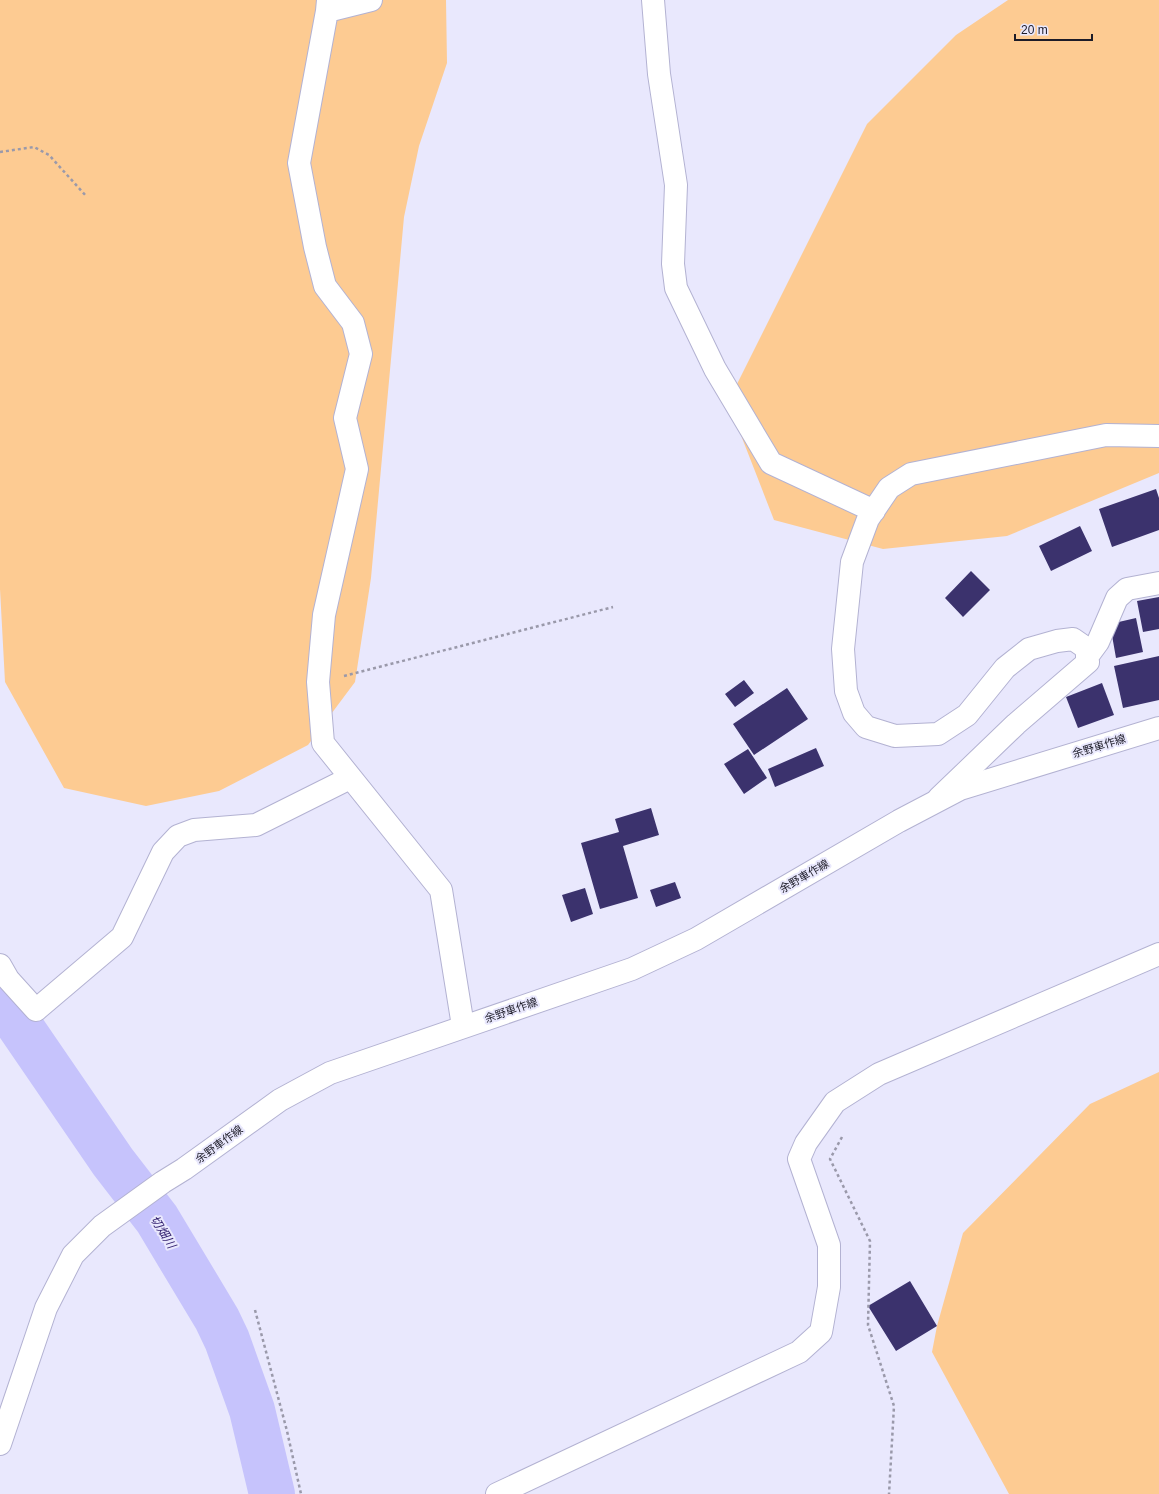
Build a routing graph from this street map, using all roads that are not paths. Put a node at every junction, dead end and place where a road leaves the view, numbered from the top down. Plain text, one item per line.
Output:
1 (371, 0) edge
2 (653, 0) edge
3 (327, 6) edge
4 (1159, 436) edge
5 (874, 511) junction
6 (1159, 583) edge
7 (1087, 656) junction
8 (1159, 728) edge
9 (350, 778) junction
10 (936, 802) junction
11 (1159, 954) edge
12 (0, 965) edge
13 (463, 1026) junction
14 (0, 1444) edge
15 (497, 1494) edge

1 - 3 street
2 - 5 street
3 - 9 street
4 - 5 street
5 - 7 street
6 - 7 street
7 - 10 street
8 - 10 street, 余野車作線
9 - 12 street
9 - 13 street
10 - 13 street, 余野車作線
11 - 15 street
13 - 14 street, 余野車作線

